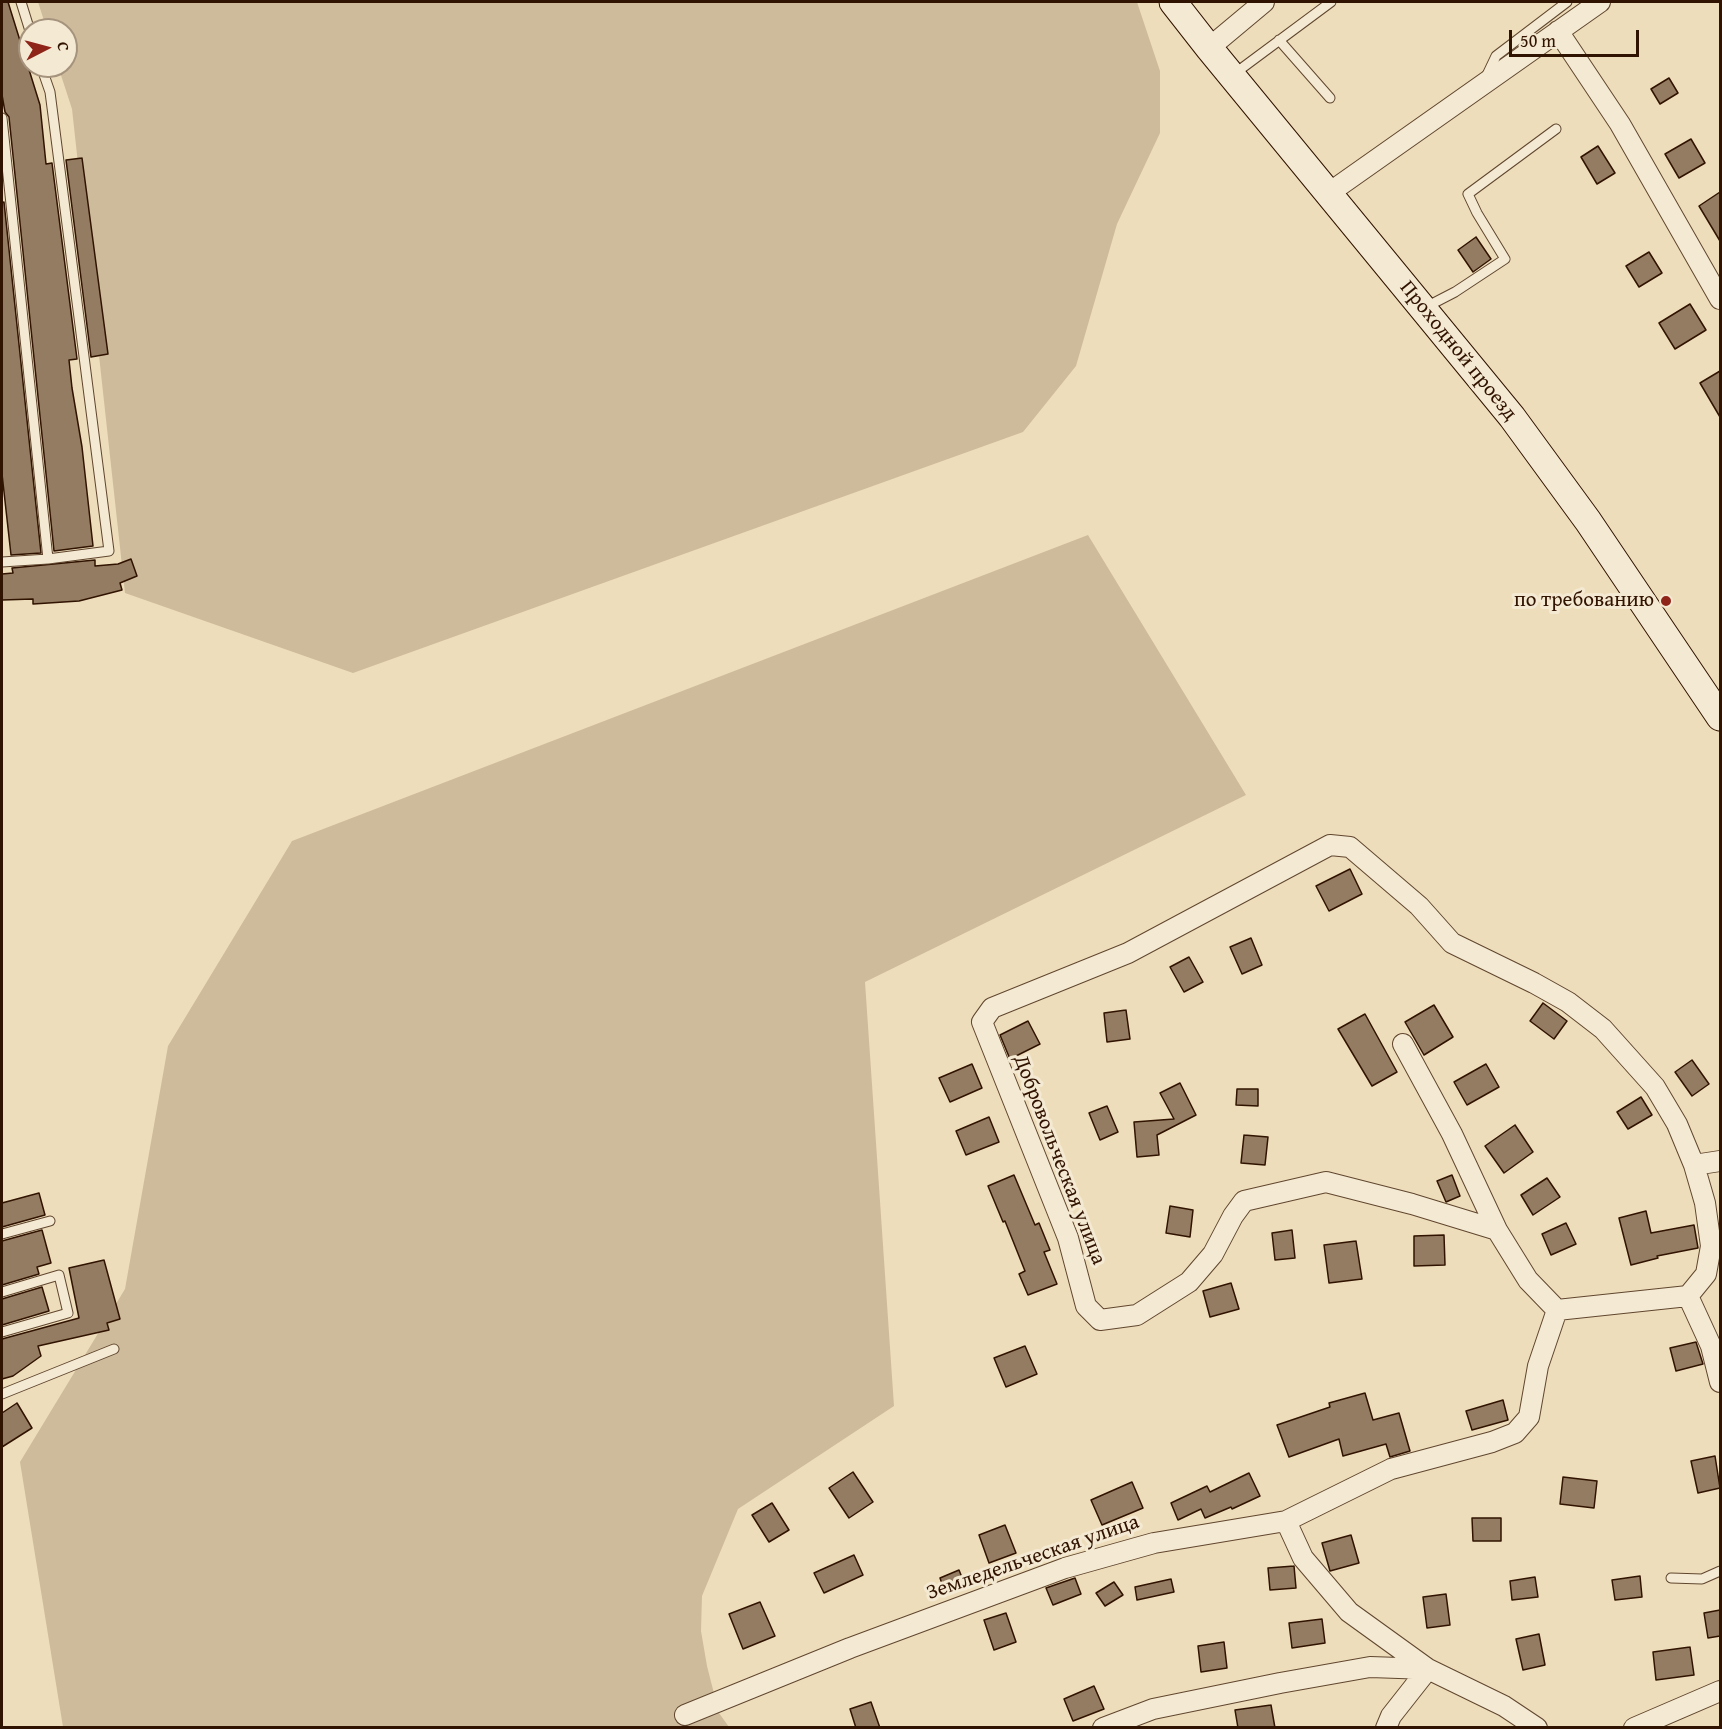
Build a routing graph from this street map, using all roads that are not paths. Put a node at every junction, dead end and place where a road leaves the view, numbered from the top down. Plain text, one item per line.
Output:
1 (21, 2) edge
2 (1173, 2) edge
3 (1264, 2) edge
4 (1331, 2) edge
5 (1567, 2) edge
6 (1600, 2) edge
7 (26, 18) edge
8 (1558, 31) junction
9 (1280, 40) junction
10 (1209, 48) junction
11 (1233, 75) junction
12 (45, 78) edge
13 (1484, 82) junction
14 (1330, 98) dead end
15 (2, 118) edge
16 (1556, 129) dead end
17 (1329, 193) junction
18 (1720, 299) edge
19 (1424, 308) junction
20 (48, 559) junction
21 (2, 562) edge
22 (1720, 717) edge
23 (1403, 1044) dead end
24 (1720, 1161) edge
25 (1694, 1165) junction
26 (50, 1221) dead end
27 (1497, 1230) junction
28 (2, 1234) edge
29 (2, 1292) edge
30 (1688, 1296) junction
31 (1557, 1310) junction
32 (2, 1332) edge
33 (114, 1349) dead end
34 (1720, 1382) edge
35 (2, 1394) edge
36 (1286, 1521) junction
37 (1720, 1572) edge
38 (1671, 1578) dead end
39 (1428, 1669) junction
40 (1720, 1691) edge
41 (685, 1714) dead end
42 (1103, 1728) edge
43 (1386, 1728) edge
44 (1537, 1728) edge
45 (1634, 1728) edge

1 - 7 lane
2 - 10 street, Проходной проезд
3 - 10 street
4 - 9 lane
5 - 13 lane
6 - 8 street
8 - 13 street
8 - 18 street
9 - 11 lane
9 - 14 lane
10 - 11 street, Проходной проезд
11 - 17 street, Проходной проезд
12 - 20 lane
13 - 17 street
15 - 20 lane
16 - 19 lane
17 - 19 street, Проходной проезд
19 - 22 street, Проходной проезд
20 - 21 lane
23 - 27 street
24 - 25 street
25 - 27 street, Добровольческая улица
25 - 30 street
26 - 28 lane
27 - 31 street
29 - 32 lane
30 - 31 street
30 - 34 street
31 - 36 street, Земледельческая улица
33 - 35 lane
36 - 39 street
36 - 41 street, Земледельческая улица
37 - 38 lane
39 - 42 street
39 - 43 street
39 - 44 street
40 - 45 street

